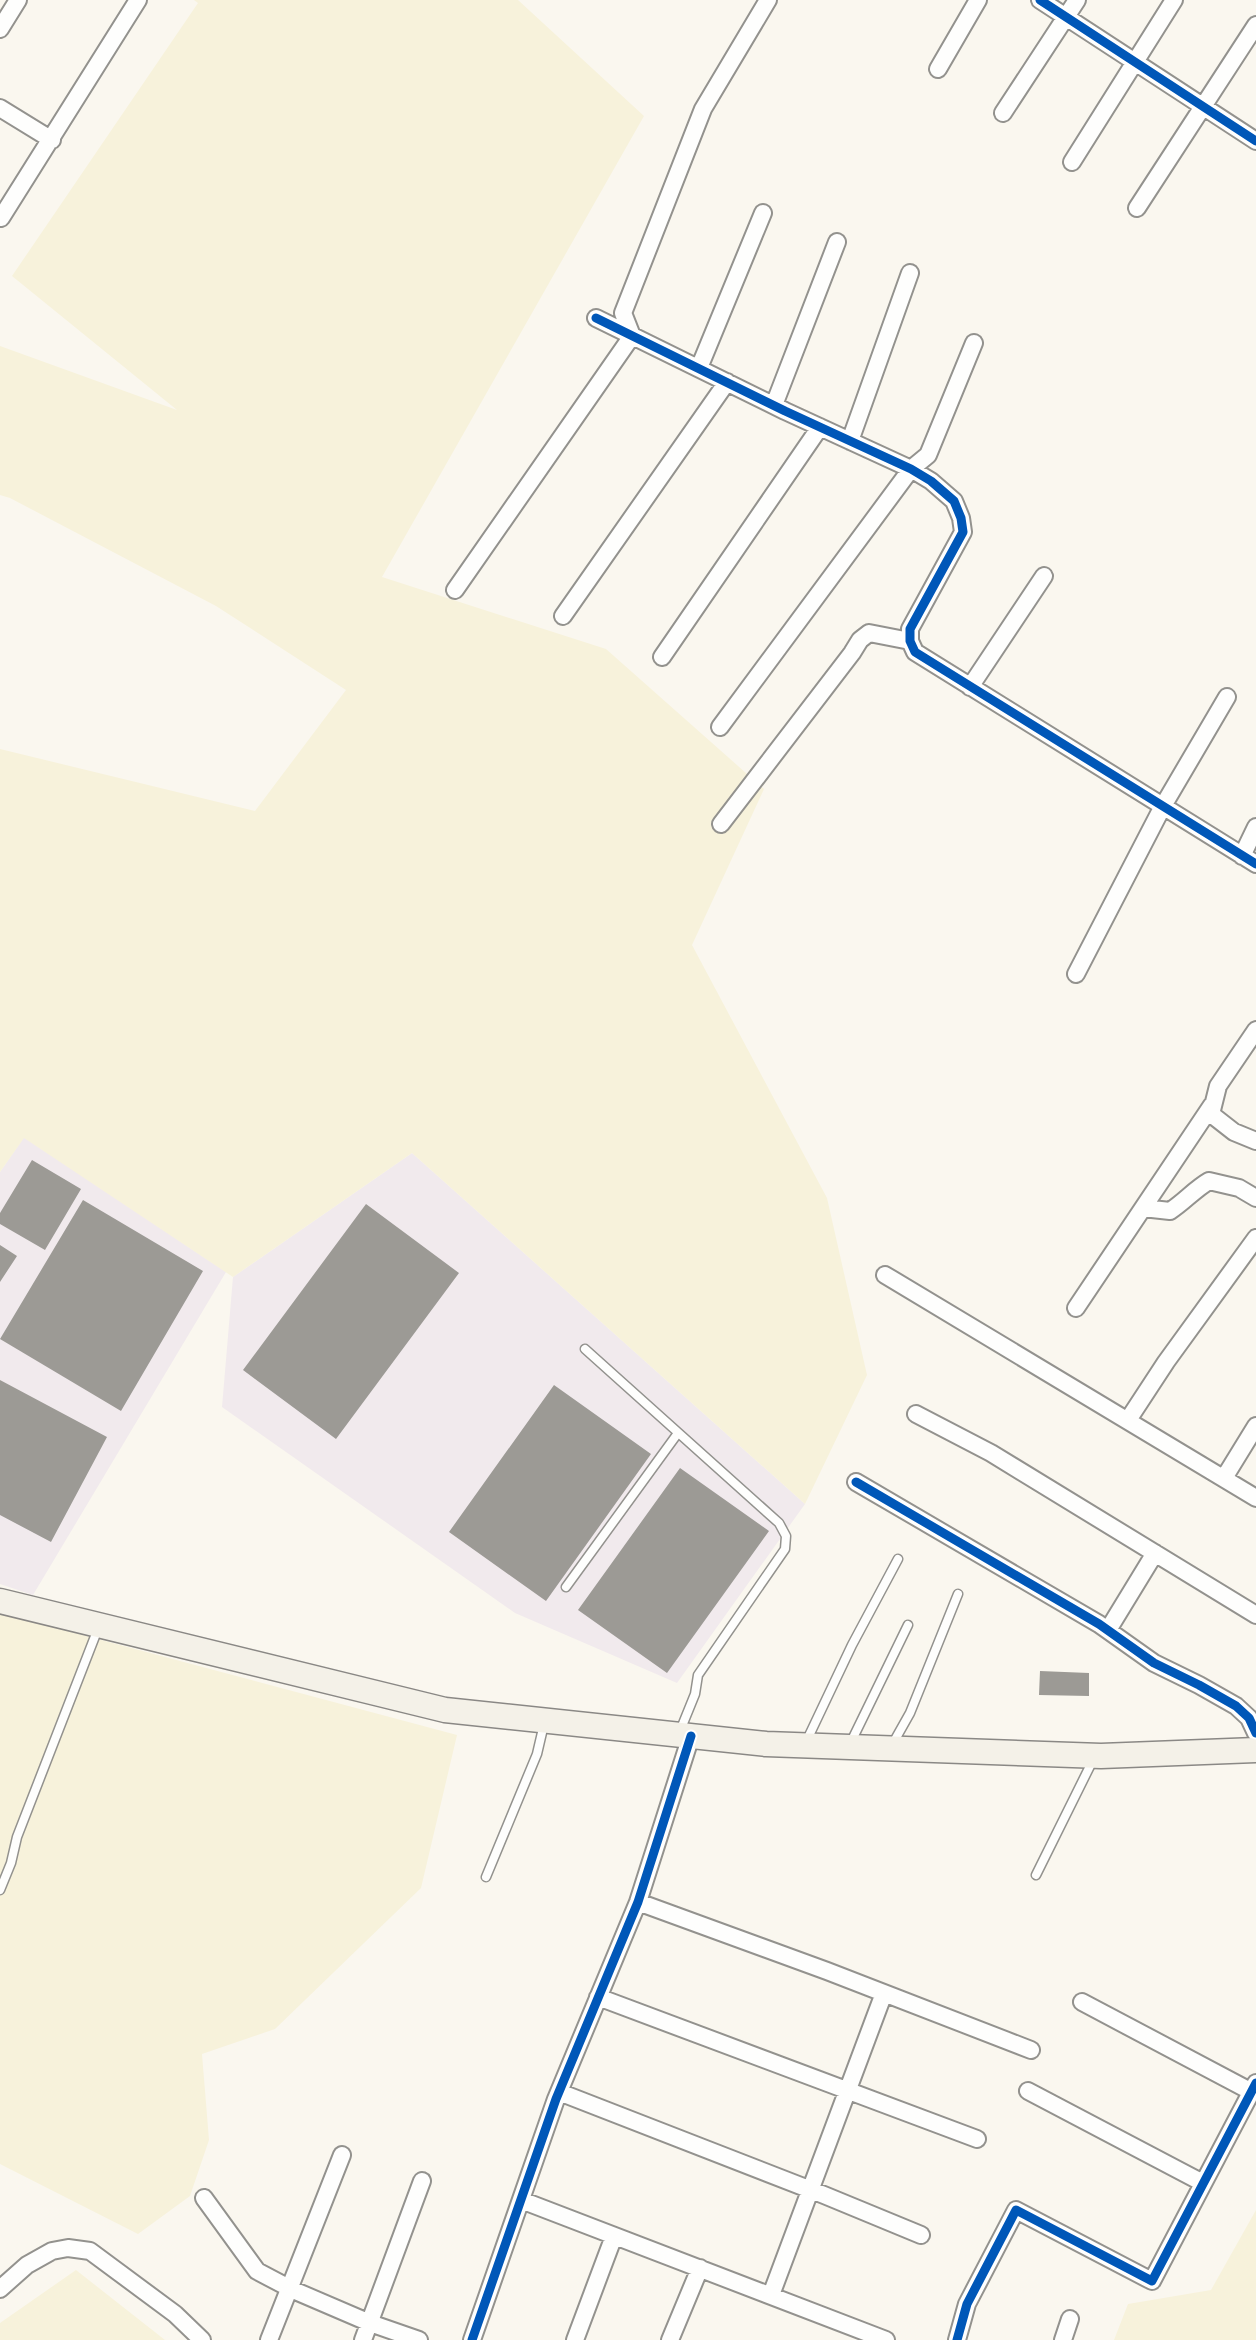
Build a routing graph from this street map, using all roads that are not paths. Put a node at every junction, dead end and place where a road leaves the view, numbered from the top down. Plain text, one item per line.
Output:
1 (18, 0) edge
2 (138, 0) edge
3 (768, 0) edge
4 (978, 0) edge
5 (1040, 0) edge
6 (1077, 0) edge
7 (1174, 0) edge
8 (1066, 17) junction
9 (1256, 25) edge
10 (0, 29) edge
11 (1134, 62) junction
12 (938, 69) dead end
13 (0, 108) edge
14 (1203, 108) junction
15 (1003, 113) dead end
16 (52, 140) junction
17 (1256, 141) edge
18 (1072, 162) dead end
19 (1137, 208) dead end
20 (763, 213) dead end
21 (1, 218) edge
22 (837, 243) dead end
23 (910, 273) dead end
24 (596, 318) dead end
25 (632, 336) junction
26 (974, 343) dead end
27 (699, 368) junction
28 (727, 382) junction
29 (774, 405) junction
30 (820, 427) junction
31 (850, 441) junction
32 (911, 469) junction
33 (1044, 576) dead end
34 (455, 590) dead end
35 (563, 616) dead end
36 (910, 641) junction
37 (662, 657) dead end
38 (970, 687) junction
39 (1227, 697) dead end
40 (720, 727) dead end
41 (1163, 806) junction
42 (721, 824) dead end
43 (1256, 827) edge
44 (1249, 860) edge
45 (1076, 974) dead end
46 (1256, 1030) edge
47 (1212, 1105) junction
48 (1256, 1141) edge
49 (1256, 1198) edge
50 (1143, 1208) junction
51 (1256, 1238) edge
52 (885, 1275) dead end
53 (1076, 1308) dead end
54 (585, 1349) dead end
55 (916, 1414) dead end
56 (1128, 1420) junction
57 (1256, 1426) edge
58 (678, 1433) junction
59 (1224, 1478) junction
60 (856, 1482) dead end
61 (1256, 1498) edge
62 (1155, 1553) junction
63 (897, 1559) dead end
64 (566, 1587) dead end
65 (958, 1594) dead end
66 (0, 1601) edge
67 (1256, 1615) edge
68 (99, 1625) junction
69 (908, 1625) dead end
70 (1108, 1630) junction
71 (545, 1720) junction
72 (1256, 1734) edge
73 (685, 1735) junction
74 (804, 1745) junction
75 (849, 1747) junction
76 (890, 1748) junction
77 (1256, 1750) edge
78 (1096, 1755) junction
79 (1036, 1875) dead end
80 (486, 1877) dead end
81 (0, 1890) edge
82 (638, 1902) junction
83 (884, 1993) junction
84 (598, 1997) junction
85 (1082, 2002) dead end
86 (1031, 2050) dead end
87 (1254, 2088) edge
88 (1028, 2091) dead end
89 (559, 2092) junction
90 (848, 2092) junction
91 (977, 2139) dead end
92 (342, 2155) dead end
93 (422, 2181) dead end
94 (1203, 2183) junction
95 (811, 2190) junction
96 (204, 2198) dead end
97 (521, 2200) junction
98 (921, 2235) dead end
99 (614, 2236) junction
100 (699, 2268) junction
101 (288, 2287) junction
102 (0, 2289) edge
103 (771, 2295) junction
104 (1071, 2319) dead end
105 (370, 2323) junction
106 (855, 2334) edge
107 (202, 2340) edge
108 (269, 2340) edge
109 (363, 2340) edge
110 (419, 2340) edge
111 (472, 2340) edge
112 (575, 2340) edge
113 (670, 2340) edge
114 (886, 2340) edge
115 (957, 2340) edge
116 (1063, 2340) edge

1 - 10 street
2 - 16 street
3 - 25 street
4 - 12 street
5 - 8 street
6 - 8 street
7 - 11 street
8 - 11 street
8 - 15 street
9 - 14 street
11 - 14 street
11 - 18 street
13 - 16 street
14 - 17 street
14 - 19 street
16 - 21 street
20 - 27 street
22 - 29 street
23 - 31 street
24 - 25 street
25 - 27 street
25 - 34 street
26 - 32 street
27 - 28 street
28 - 29 street
28 - 35 street
29 - 30 street
30 - 31 street
30 - 37 street
31 - 32 street
32 - 36 street
32 - 40 street
33 - 38 street
36 - 38 street
36 - 42 street
38 - 41 street
39 - 41 street
41 - 44 street
41 - 45 street
43 - 44 street
46 - 47 street
47 - 48 street
47 - 50 street
49 - 50 street
50 - 53 street
51 - 56 street
52 - 56 street
54 - 58 lane
55 - 62 street
56 - 59 street
57 - 59 street
58 - 64 lane
58 - 73 lane
59 - 61 street
60 - 70 street
62 - 67 street
62 - 70 street
63 - 74 lane
65 - 76 lane
66 - 68 main road
68 - 71 main road
68 - 81 lane
69 - 75 lane
70 - 72 street
71 - 73 main road
71 - 80 lane
73 - 74 main road
73 - 82 street
74 - 75 main road
75 - 76 main road
76 - 78 main road
77 - 78 main road
78 - 79 lane
82 - 83 street
82 - 84 street
83 - 86 street
83 - 90 street
84 - 89 street
84 - 90 street
85 - 87 street
87 - 94 street
88 - 94 street
89 - 95 street
89 - 97 street
90 - 91 street
90 - 95 street
92 - 101 street
93 - 105 street
94 - 115 street
95 - 98 street
95 - 103 street
96 - 101 street
97 - 99 street
97 - 111 street
99 - 100 street
99 - 112 street
100 - 103 street
100 - 113 street
101 - 105 street
101 - 108 street
102 - 107 street
103 - 106 street
104 - 116 street
105 - 109 street
105 - 110 street
106 - 114 street

